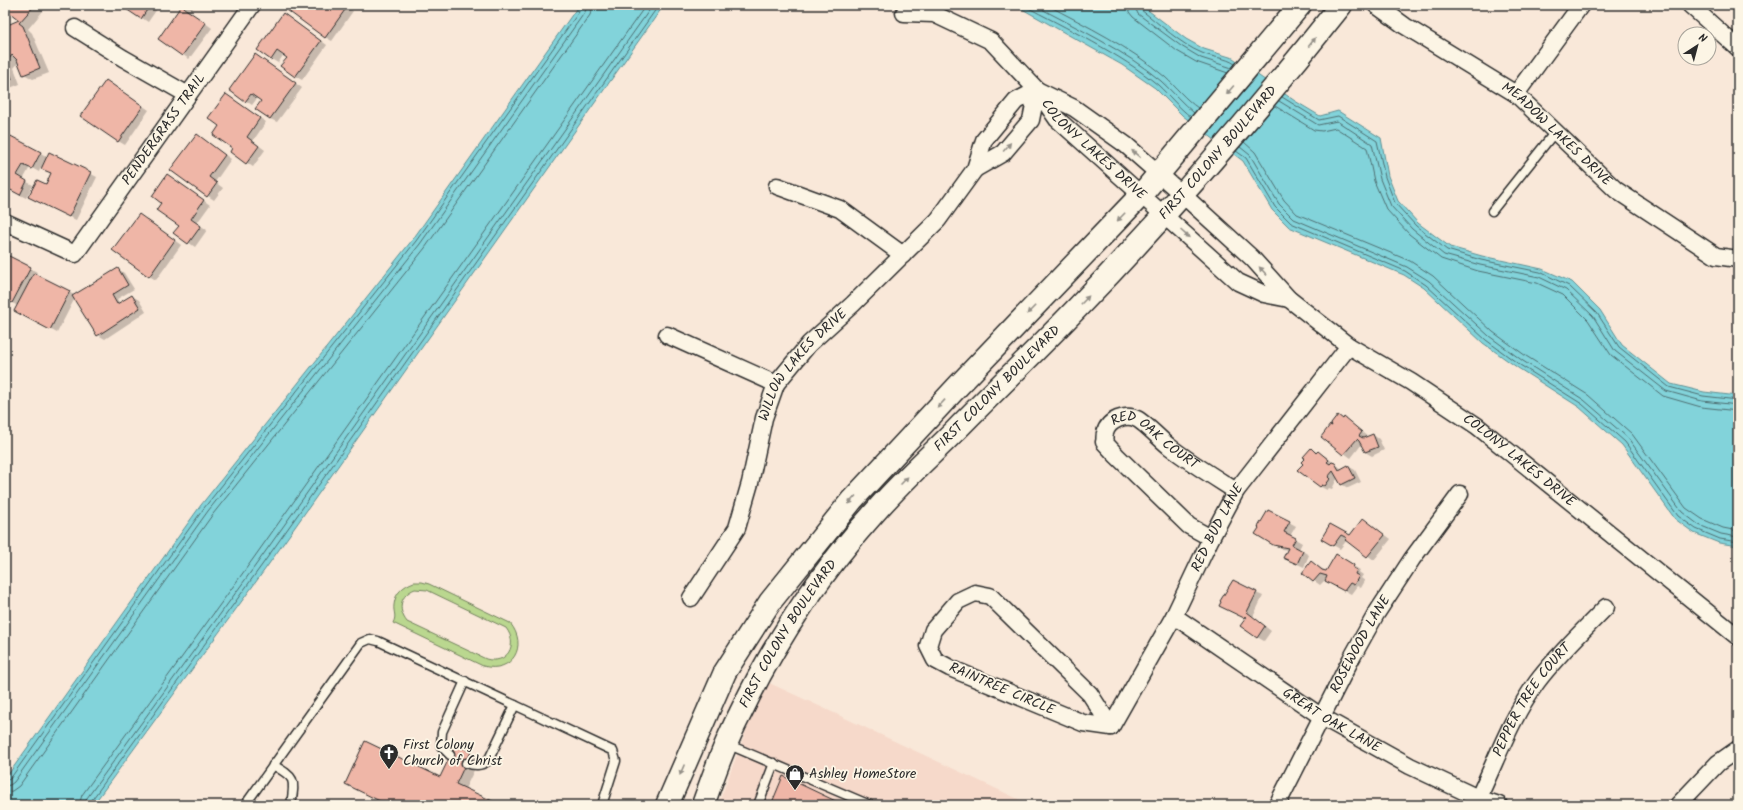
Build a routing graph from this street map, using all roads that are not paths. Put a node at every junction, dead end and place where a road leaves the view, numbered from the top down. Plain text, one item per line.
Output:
1 (252, 5) edge
2 (1300, 5) edge
3 (1341, 5) edge
4 (1376, 5) edge
5 (1581, 5) edge
6 (1690, 5) edge
7 (904, 13) dead end
8 (75, 28) dead end
9 (1738, 48) edge
10 (1037, 90) junction
11 (1516, 94) junction
12 (188, 95) junction
13 (1555, 132) junction
14 (975, 169) junction
15 (1159, 174) junction
16 (776, 186) dead end
17 (1141, 195) junction
18 (1183, 195) junction
19 (1492, 211) dead end
20 (1164, 215) junction
21 (5, 222) edge
22 (903, 255) junction
23 (1738, 259) edge
24 (1289, 299) junction
25 (667, 335) dead end
26 (1349, 346) junction
27 (776, 384) junction
28 (958, 385) junction
29 (980, 405) junction
30 (1236, 491) junction
31 (1460, 494) dead end
32 (1211, 538) junction
33 (691, 598) dead end
34 (1606, 607) dead end
35 (1174, 616) junction
36 (1738, 637) edge
37 (464, 681) junction
38 (515, 704) junction
39 (1322, 717) junction
40 (1112, 726) junction
41 (696, 735) junction
42 (726, 744) junction
43 (1738, 749) edge
44 (450, 756) dead end
45 (466, 763) dead end
46 (774, 763) junction
47 (274, 765) junction
48 (1476, 802) edge
49 (244, 805) edge
50 (292, 805) edge
51 (602, 805) edge
52 (667, 805) edge
53 (703, 805) edge
54 (758, 805) edge
55 (870, 805) edge
56 (1277, 805) edge
57 (1499, 805) edge
58 (1678, 805) edge

1 - 12 street, PENDERGRASS TRAIL
2 -> 15 main road, FIRST COLONY BOULEVARD
18 -> 3 main road, FIRST COLONY BOULEVARD
4 - 11 street, MEADOW LAKES DRIVE
5 - 11 street
6 - 9 street
7 - 10 street, COLONY LAKES DRIVE
8 - 12 street
10 - 14 street, WILLOW LAKES DRIVE
14 -> 10 street, WILLOW LAKES DRIVE
15 -> 10 street, COLONY LAKES DRIVE
10 - 17 street, COLONY LAKES DRIVE
11 - 13 street, MEADOW LAKES DRIVE
12 - 21 street, PENDERGRASS TRAIL
13 - 19 lane
13 - 23 street, MEADOW LAKES DRIVE
14 - 22 street, WILLOW LAKES DRIVE
15 - 17 main road, FIRST COLONY BOULEVARD
15 - 18 street, COLONY LAKES DRIVE
16 - 22 street
17 - 20 street, COLONY LAKES DRIVE
17 -> 28 main road, FIRST COLONY BOULEVARD
18 - 20 main road, FIRST COLONY BOULEVARD
24 -> 18 street, COLONY LAKES DRIVE
20 -> 24 street, COLONY LAKES DRIVE
29 -> 20 main road, FIRST COLONY BOULEVARD
22 - 27 street, WILLOW LAKES DRIVE
24 - 26 street, COLONY LAKES DRIVE
25 - 27 street
26 - 30 street, RED BUD LANE
26 - 36 street, COLONY LAKES DRIVE
27 - 33 street, WILLOW LAKES DRIVE
28 - 29 main road
28 -> 41 main road, FIRST COLONY BOULEVARD
42 -> 29 main road, FIRST COLONY BOULEVARD
30 - 32 street, RED BUD LANE
30 - 32 street, RED OAK COURT
31 - 39 street, ROSEWOOD LANE
32 - 35 street, RED BUD LANE
34 - 48 street, PEPPER TREE COURT
35 - 39 street, GREAT OAK LANE
35 - 40 street, RED BUD LANE
37 - 38 lane
37 - 44 lane
37 - 47 lane
38 - 45 lane
38 - 51 lane
39 - 48 street, GREAT OAK LANE
39 - 56 street, ROSEWOOD LANE
40 - 40 street, RAINTREE CIRCLE
41 - 42 main road
41 -> 52 main road, FIRST COLONY BOULEVARD
42 - 46 lane
42 - 53 main road, FIRST COLONY BOULEVARD
43 - 58 street
46 - 54 lane
46 - 55 lane
47 - 49 lane
47 - 50 lane
48 - 57 street, GREAT OAK LANE

